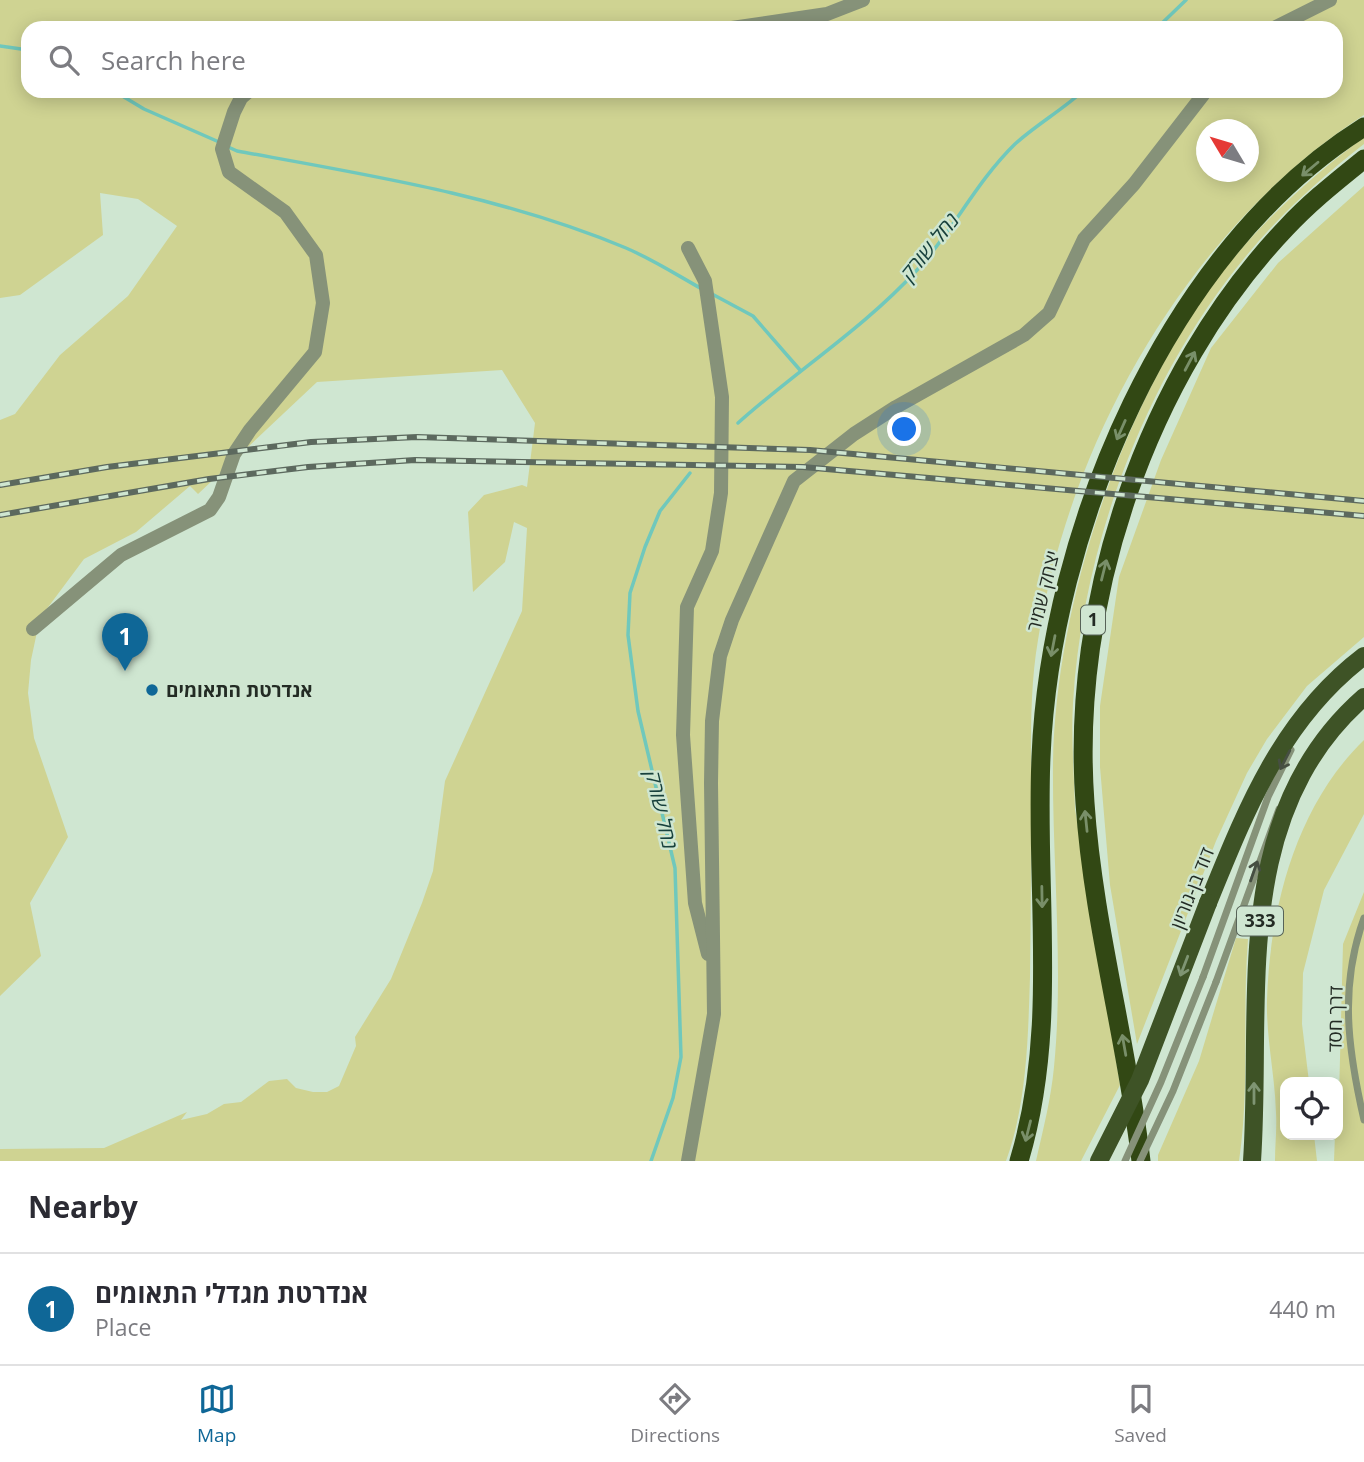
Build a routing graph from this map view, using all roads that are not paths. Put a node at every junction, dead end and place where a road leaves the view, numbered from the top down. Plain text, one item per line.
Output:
1 (863, 0) edge
2 (1330, 0) edge
3 (776, 21) edge
4 (1288, 21) edge
5 (241, 98) edge
6 (1201, 98) edge
7 (1364, 127) edge
8 (1364, 159) edge
9 (688, 248) dead end
10 (33, 629) dead end
11 (1358, 661) edge
12 (1359, 701) edge
13 (1364, 918) edge
14 (1364, 943) edge
15 (1356, 951) junction
16 (715, 980) junction
17 (1364, 1119) edge
18 (688, 1161) edge
19 (1019, 1161) edge
20 (1099, 1161) edge
21 (1125, 1161) edge
22 (1140, 1161) edge
23 (1252, 1161) edge

1 - 3 street
2 - 4 street
5 - 10 street
6 - 16 street
7 -> 19 highway, יצחק שמיר / 1
22 -> 8 highway, 1
9 - 16 street
11 -> 20 main road, דוד בן-גוריון / 333, bridge
11 -> 21 lane, bridge
22 -> 12 lane, bridge
23 -> 12 main road, 333
13 - 15 lane, דרך חסד
14 - 15 lane
15 - 17 lane, דרך חסד
16 - 18 street

